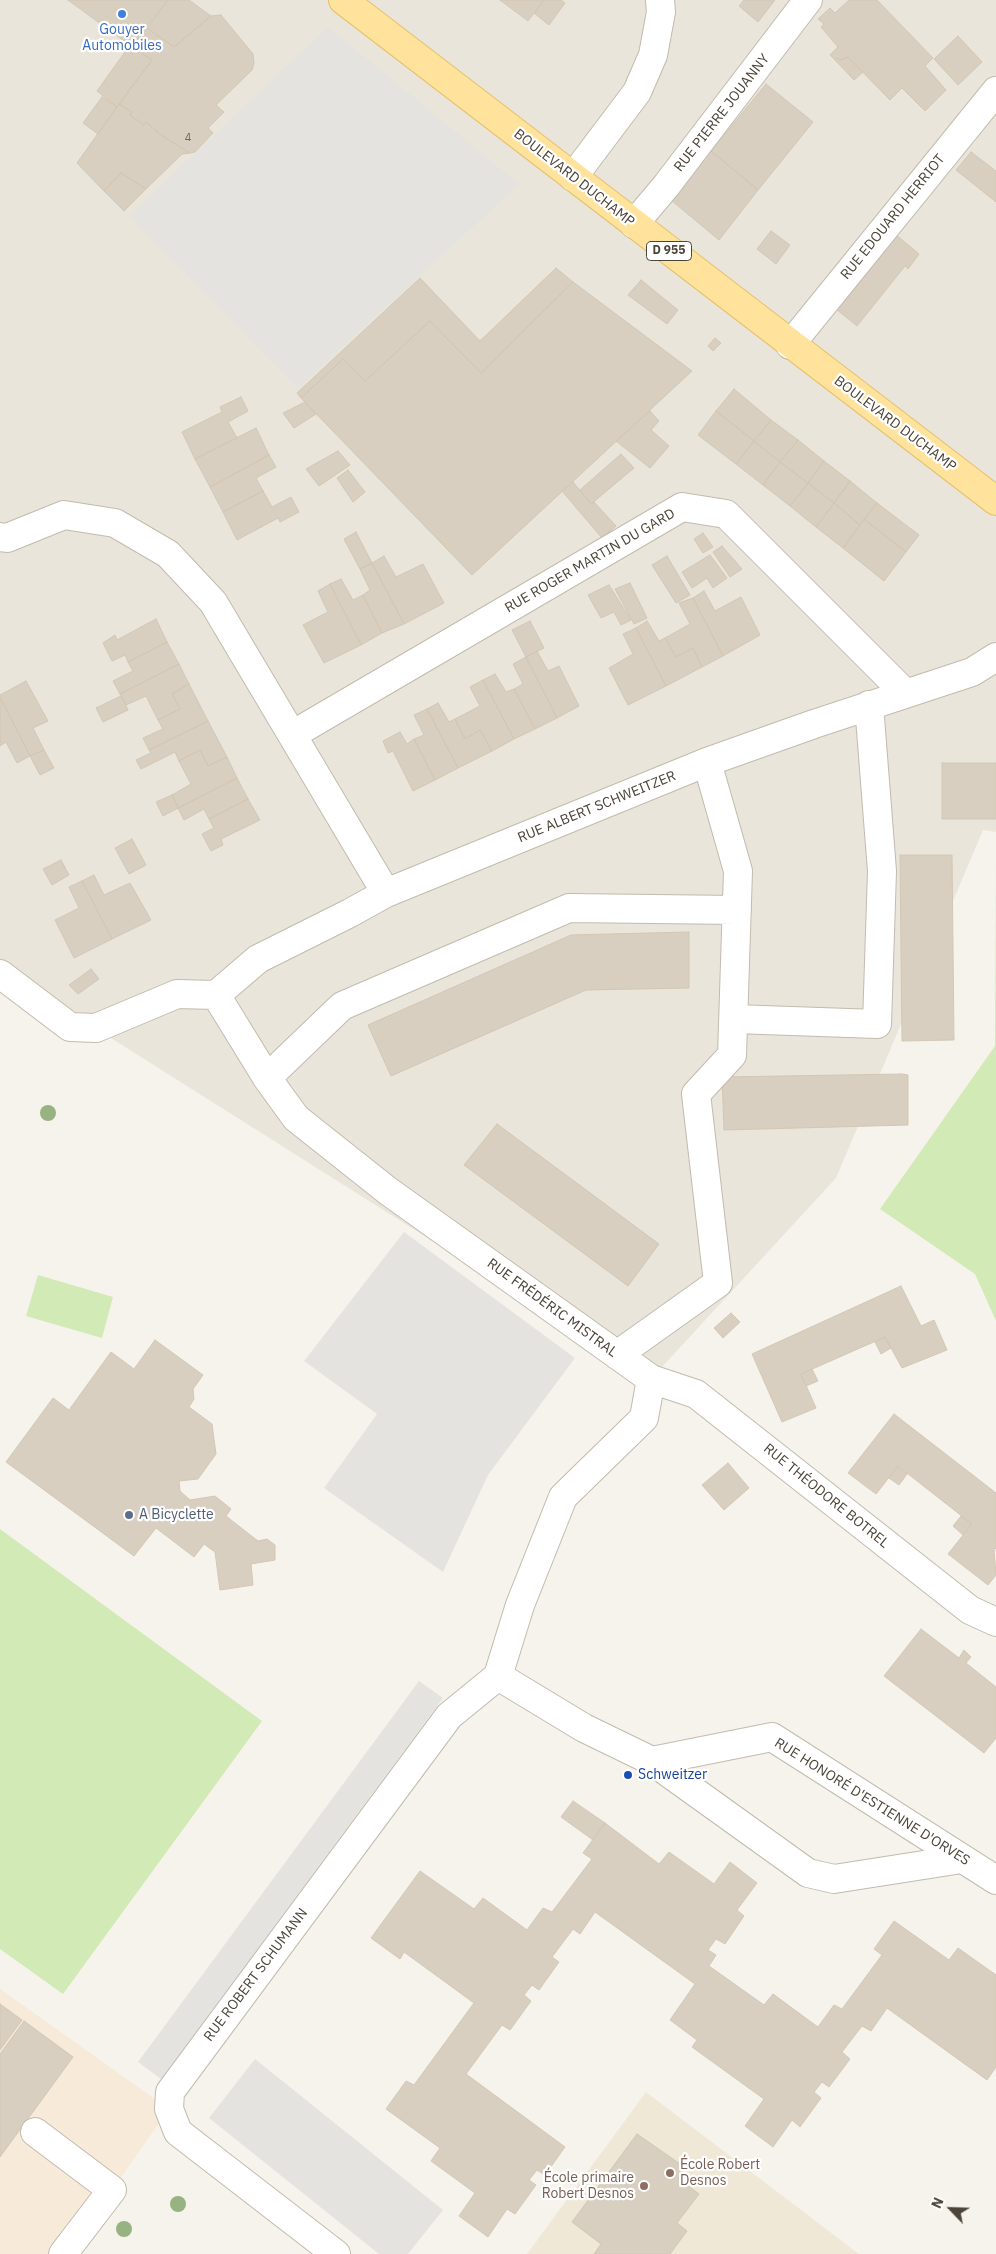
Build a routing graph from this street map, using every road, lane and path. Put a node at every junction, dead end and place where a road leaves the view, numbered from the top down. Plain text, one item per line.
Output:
1 (343, 0) edge
2 (660, 0) edge
3 (808, 0) edge
4 (996, 90) edge
5 (573, 177) junction
6 (634, 224) junction
7 (790, 344) junction
8 (996, 501) edge
9 (4, 537) edge
10 (996, 657) edge
11 (905, 693) junction
12 (870, 705) junction
13 (292, 735) junction
14 (707, 762) junction
15 (386, 893) junction
16 (736, 910) junction
17 (0, 974) edge
18 (216, 995) junction
19 (734, 1020) junction
20 (267, 1078) junction
21 (617, 1355) junction
22 (651, 1380) junction
23 (996, 1622) edge
24 (498, 1676) junction
25 (652, 1761) junction
26 (962, 1860) junction
27 (996, 1880) edge
28 (36, 2132) dead end
29 (63, 2254) edge
30 (336, 2254) edge

1 - 5 main road, BOULEVARD DUCHAMP / D 955
2 - 5 street
3 - 6 street, RUE PIERRE JOUANNY
4 - 7 street, RUE EDOUARD HERRIOT
5 - 6 main road, BOULEVARD DUCHAMP / D 955
6 - 7 main road, BOULEVARD DUCHAMP / D 955
7 - 8 main road, BOULEVARD DUCHAMP / D 955
9 - 13 street
10 - 11 street, RUE ALBERT SCHWEITZER
11 - 12 street, RUE ALBERT SCHWEITZER
11 - 13 street, RUE ROGER MARTIN DU GARD
12 - 14 street, RUE ALBERT SCHWEITZER
12 - 19 street
13 - 15 street
14 - 15 street, RUE ALBERT SCHWEITZER
14 - 16 street
15 - 18 street, RUE ALBERT SCHWEITZER
16 - 19 street
16 - 20 street
17 - 18 street
18 - 20 street, RUE FRÉDÉRIC MISTRAL
19 - 21 street
20 - 21 street, RUE FRÉDÉRIC MISTRAL
21 - 22 street, RUE FRÉDÉRIC MISTRAL
22 - 23 street, RUE THÉODORE BOTREL
22 - 24 street
24 - 25 street
24 - 30 street, RUE ROBERT SCHUMANN
25 - 26 street
25 - 26 street, RUE HONORÉ D'ESTIENNE D'ORVES
26 - 27 street, RUE HONORÉ D'ESTIENNE D'ORVES
28 - 29 street

